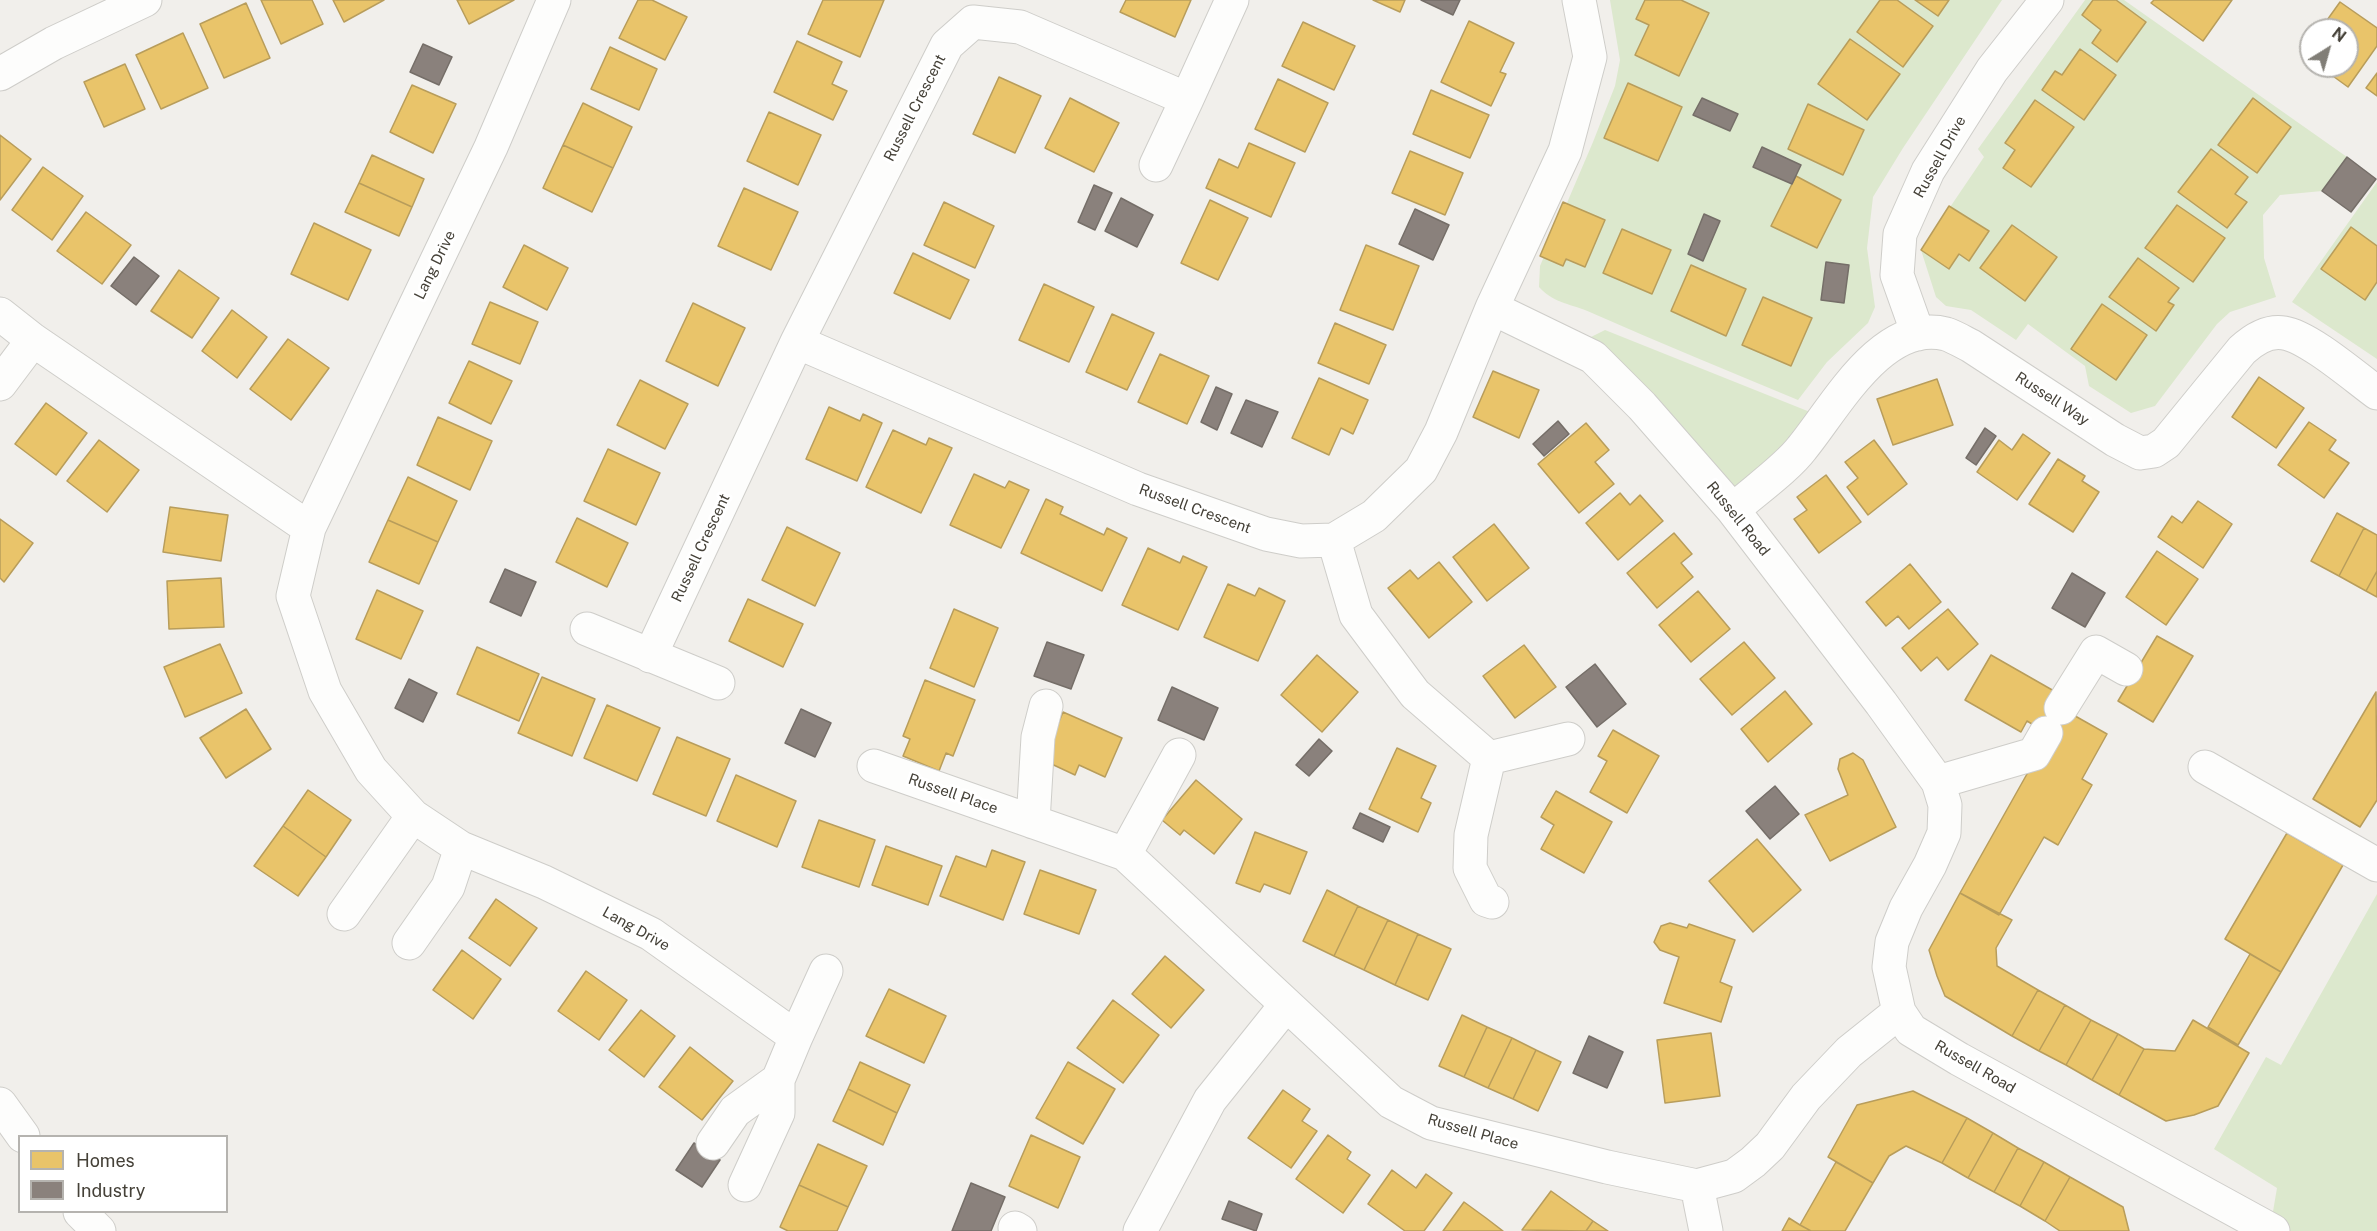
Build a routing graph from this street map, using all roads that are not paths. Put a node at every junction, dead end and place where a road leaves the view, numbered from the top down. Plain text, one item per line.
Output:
1 (145, 0) edge
2 (554, 0) edge
3 (1232, 0) edge
4 (1579, 0) edge
5 (2047, 0) edge
6 (0, 74) edge
7 (1187, 99) junction
8 (1156, 165) dead end
9 (1492, 308) junction
10 (0, 314) edge
11 (1918, 334) junction
12 (33, 340) junction
13 (797, 342) junction
14 (0, 384) edge
15 (2377, 393) edge
16 (1733, 510) junction
17 (309, 528) junction
18 (1334, 540) junction
19 (587, 629) dead end
20 (650, 656) junction
21 (2126, 669) dead end
22 (718, 683) dead end
23 (1046, 706) dead end
24 (1568, 739) dead end
25 (1179, 754) dead end
26 (1489, 758) junction
27 (874, 766) dead end
28 (2205, 767) dead end
29 (1938, 782) junction
30 (413, 816) junction
31 (1033, 822) junction
32 (461, 848) junction
33 (1125, 854) junction
34 (2377, 865) edge
35 (1492, 902) dead end
36 (344, 914) dead end
37 (410, 943) dead end
38 (826, 971) dead end
39 (1286, 1005) junction
40 (1899, 1012) junction
41 (796, 1037) junction
42 (778, 1080) junction
43 (0, 1104) edge
44 (22, 1135) edge
45 (713, 1143) dead end
46 (745, 1185) dead end
47 (1697, 1186) junction
48 (81, 1213) edge
49 (99, 1231) edge
50 (1140, 1231) edge
51 (1706, 1231) edge
52 (2273, 1231) edge

1 - 6 street
2 - 17 street, Lang Drive
3 - 7 street
4 - 9 street
5 - 11 street, Russell Drive
7 - 8 street
7 - 13 street, Russell Crescent
9 - 16 street, Russell Road
9 - 18 street
10 - 12 street
11 - 15 street, Russell Way
11 - 16 street, Russell Way
12 - 14 street
12 - 17 street
13 - 18 street, Russell Crescent
13 - 20 street, Russell Crescent
16 - 29 street, Russell Road
17 - 30 street, Lang Drive
18 - 26 street
19 - 20 street
20 - 22 street
21 - 29 street
23 - 31 street
24 - 26 street
25 - 33 street
26 - 35 street
27 - 31 street, Russell Place
28 - 34 street
29 - 40 street, Russell Road
30 - 32 street, Lang Drive
30 - 36 street
31 - 33 street, Russell Place
32 - 37 street
32 - 41 street, Lang Drive
33 - 39 street, Russell Place
38 - 41 street
39 - 47 street, Russell Place
39 - 50 street
40 - 47 street, Russell Place
40 - 52 street, Russell Road
41 - 42 street
42 - 45 street
42 - 46 street
43 - 44 street
47 - 51 street
48 - 49 street

